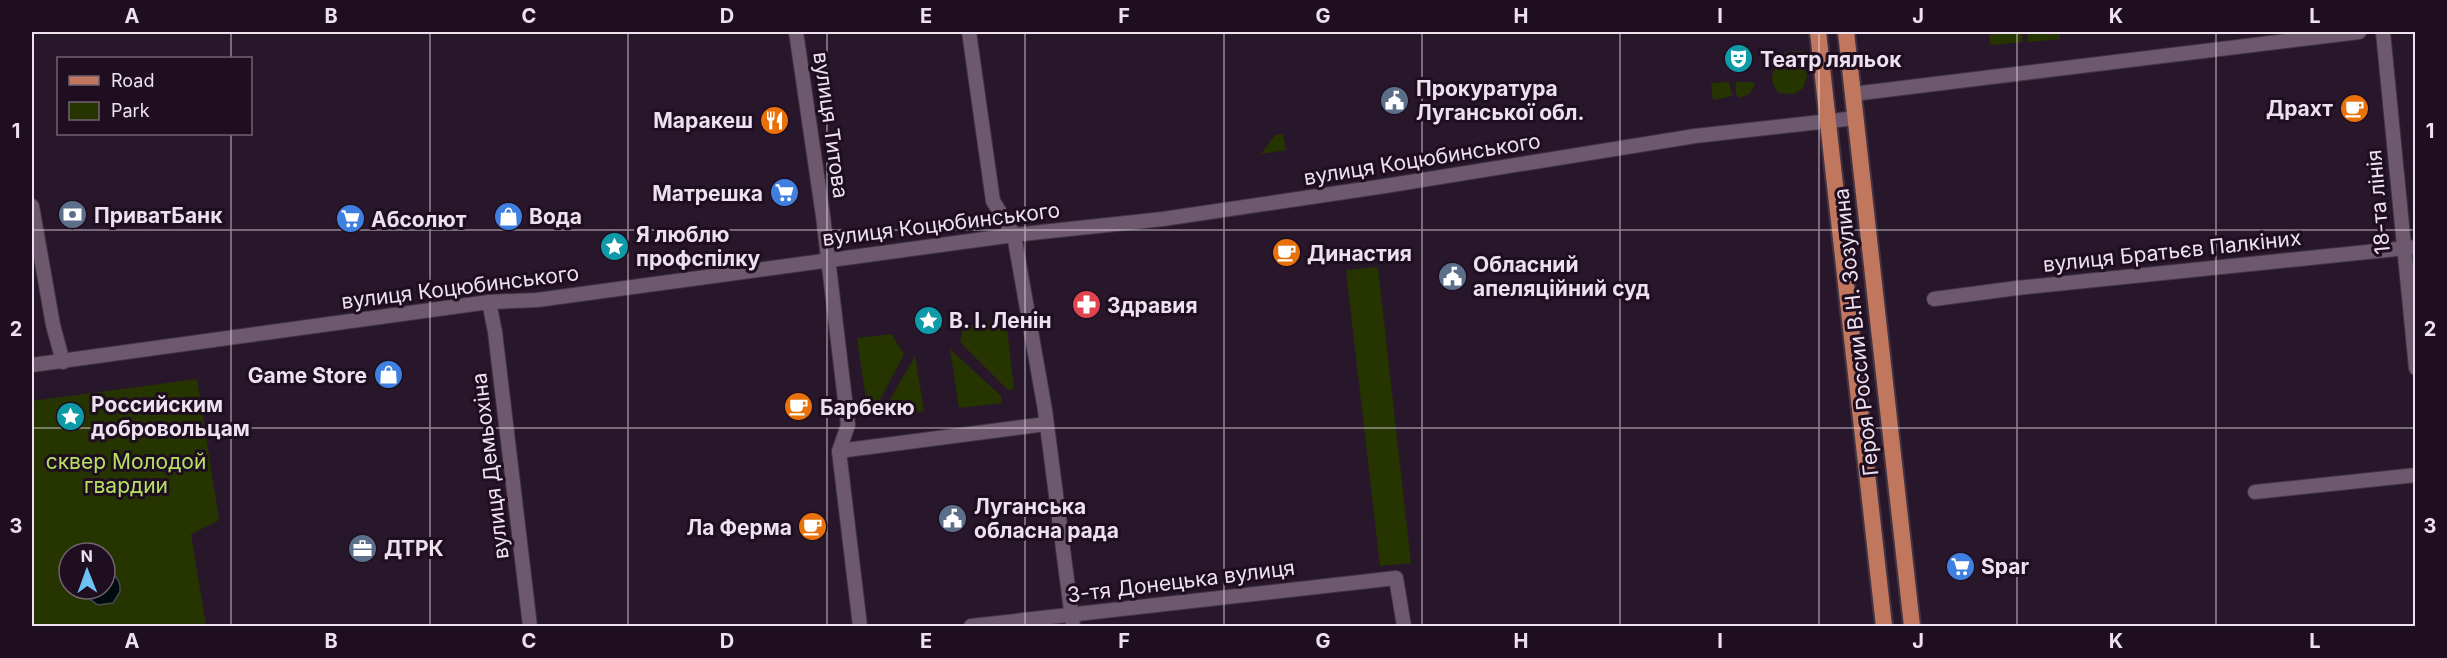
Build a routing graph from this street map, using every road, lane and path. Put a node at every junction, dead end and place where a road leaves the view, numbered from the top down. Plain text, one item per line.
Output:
1 (796, 32) edge
2 (969, 32) edge
3 (1818, 32) edge
4 (1846, 32) edge
5 (2359, 32) edge
6 (2383, 32) edge
7 (1853, 94) junction
8 (1856, 118) junction
9 (1826, 121) junction
10 (32, 206) edge
11 (1014, 235) junction
12 (2409, 247) edge
13 (827, 260) junction
14 (1934, 299) dead end
15 (489, 302) junction
16 (63, 362) junction
17 (32, 365) edge
18 (2415, 368) edge
19 (1046, 424) junction
20 (839, 451) junction
21 (2415, 475) edge
22 (2255, 492) dead end
23 (1072, 621) edge
24 (530, 627) edge
25 (860, 627) edge
26 (971, 627) edge
27 (1404, 627) edge
28 (1884, 627) edge
29 (1912, 627) edge

1 - 13 street, вулиця Титова
2 - 11 street
3 - 9 main road, Героя России В.Н. Зозулина
4 - 7 main road, Героя России В.Н. Зозулина
5 - 7 street
6 - 12 street, 18-та лінія
7 - 8 main road, Героя России В.Н. Зозулина
8 - 9 street, вулиця Коцюбинського
8 - 29 main road, Героя России В.Н. Зозулина
9 - 11 street, вулиця Коцюбинського
9 - 28 main road, Героя России В.Н. Зозулина
10 - 16 street
11 - 13 street, вулиця Коцюбинського
11 - 19 street
12 - 14 street, вулиця Братьєв Палкіних
12 - 18 street, 18-та лінія
13 - 15 street, вулиця Коцюбинського
13 - 20 street, вулиця Титова
15 - 16 street, вулиця Коцюбинського
15 - 24 street, вулиця Демьохіна
16 - 17 street, вулиця Коцюбинського
19 - 20 street
19 - 23 street
20 - 25 street
21 - 22 street
23 - 26 street, 3-тя Донецька вулиця
23 - 27 street, 3-тя Донецька вулиця

